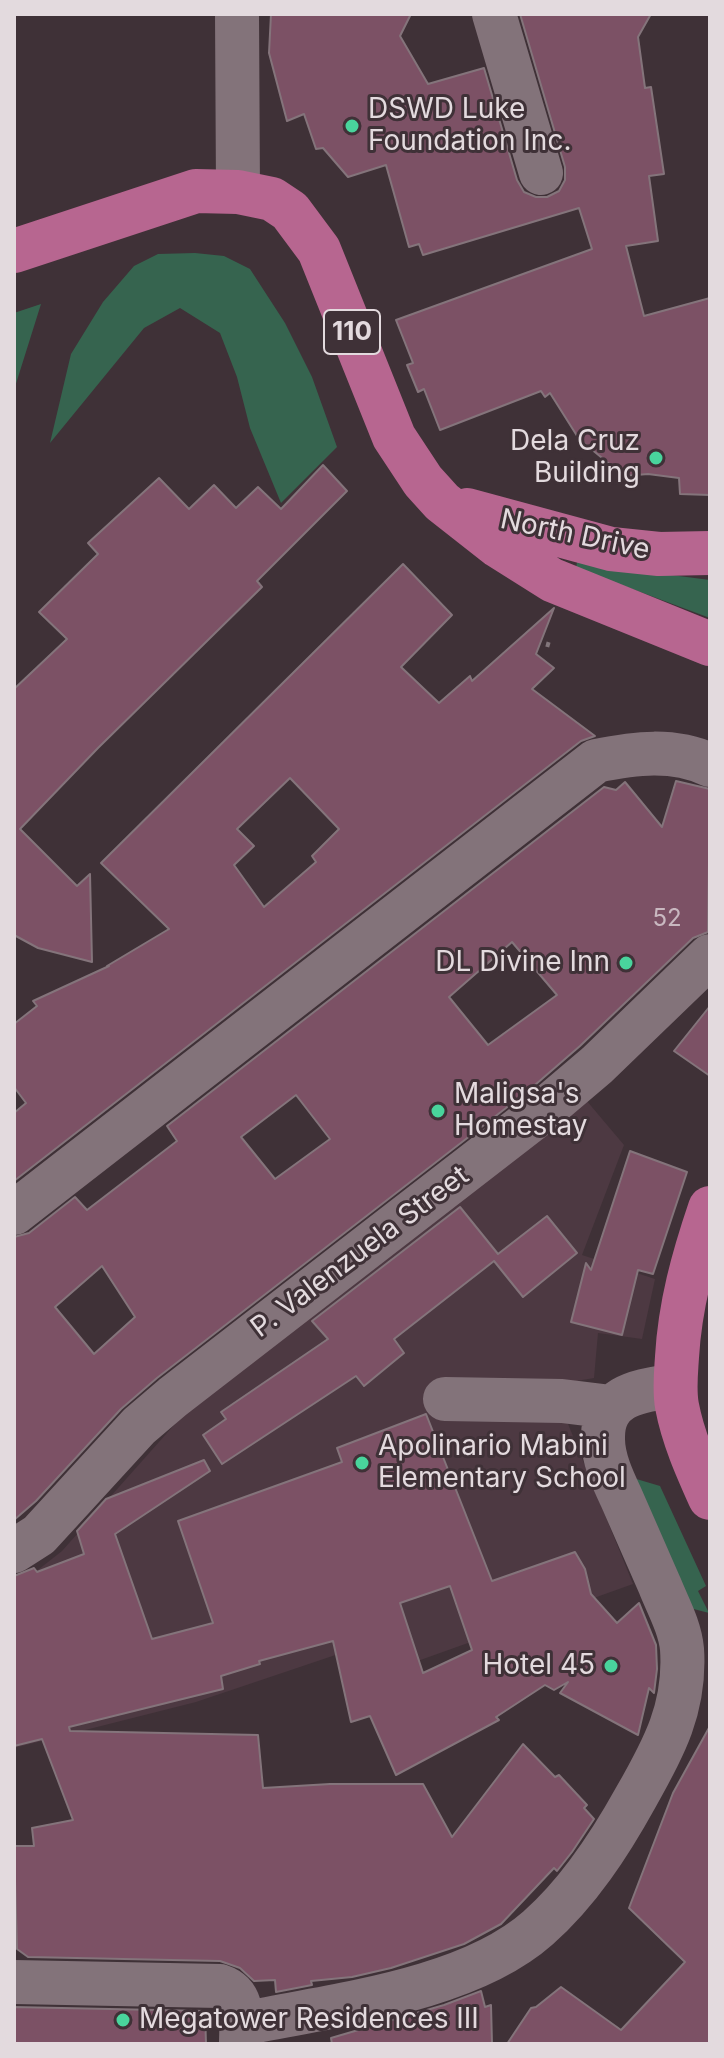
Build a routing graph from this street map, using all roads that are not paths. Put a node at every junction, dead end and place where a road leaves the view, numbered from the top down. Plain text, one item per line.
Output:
1 (237, 14) edge
2 (494, 14) edge
3 (541, 173) dead end
4 (238, 192) junction
5 (14, 251) edge
6 (442, 502) junction
7 (551, 534) junction
8 (710, 553) edge
9 (552, 580) junction
10 (710, 644) edge
11 (710, 765) edge
12 (710, 956) edge
13 (710, 1208) edge
14 (14, 1213) edge
15 (675, 1385) junction
16 (445, 1399) dead end
17 (611, 1407) junction
18 (710, 1498) edge
19 (14, 1551) edge
20 (14, 1982) edge
21 (241, 2034) edge

1 - 4 street
2 - 3 street
4 - 5 main road, 110
4 - 6 main road, 110
6 - 7 main road, North Drive
6 - 9 main road, 110
7 - 8 main road, North Drive
7 - 9 main road
9 - 10 main road, 110
11 - 14 street
12 - 19 street, P. Valenzuela Street
13 - 15 main road
15 - 17 street
15 - 18 main road
16 - 17 street
17 - 21 street
20 - 21 street

